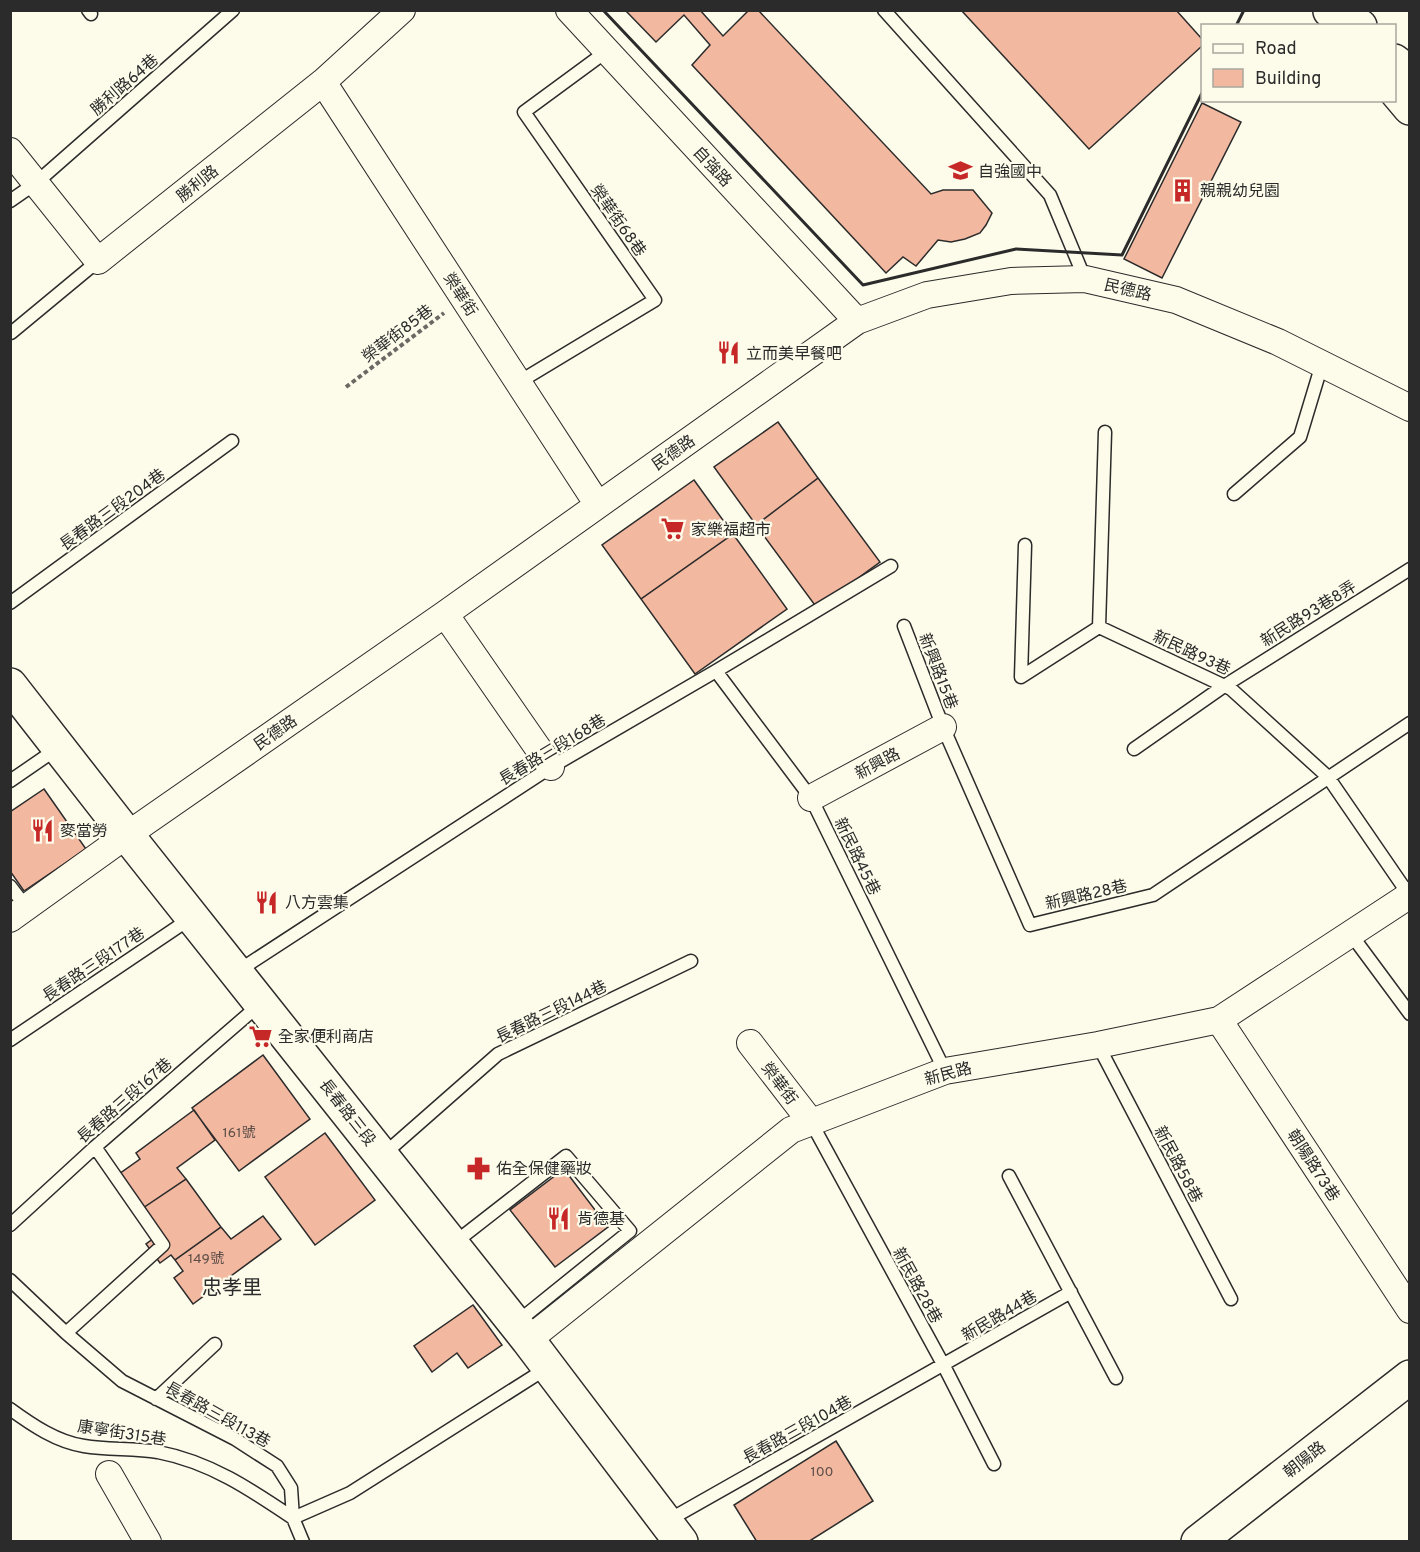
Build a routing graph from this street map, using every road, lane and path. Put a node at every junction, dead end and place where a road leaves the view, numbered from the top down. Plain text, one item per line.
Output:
1 (233, 10) edge
2 (402, 10) edge
3 (569, 10) edge
4 (884, 10) edge
5 (1330, 11) edge
6 (1340, 24) edge
7 (1346, 24) edge
8 (1356, 24) edge
9 (1396, 43) edge
10 (1410, 50) edge
11 (607, 51) junction
12 (1396, 62) edge
13 (1410, 73) edge
14 (323, 82) junction
15 (1396, 91) edge
16 (1410, 108) edge
17 (10, 151) edge
18 (36, 183) junction
19 (10, 201) edge
20 (98, 261) junction
21 (1085, 279) junction
22 (463, 298) junction
23 (857, 321) junction
24 (11, 333) edge
25 (1322, 364) junction
26 (519, 382) junction
27 (346, 387) dead end
28 (1410, 408) edge
29 (1106, 432) dead end
30 (232, 441) dead end
31 (1234, 494) dead end
32 (598, 505) junction
33 (1025, 544) dead end
34 (891, 566) dead end
35 (1410, 569) edge
36 (10, 603) edge
37 (445, 614) junction
38 (904, 626) dead end
39 (1099, 627) junction
40 (716, 671) junction
41 (10, 685) edge
42 (1224, 686) junction
43 (1410, 723) edge
44 (943, 727) junction
45 (59, 747) junction
46 (1134, 749) dead end
47 (551, 767) junction
48 (1328, 777) junction
49 (10, 781) edge
50 (811, 798) junction
51 (127, 835) junction
52 (10, 886) edge
53 (1409, 895) edge
54 (18, 913) edge
55 (193, 916) junction
56 (1350, 933) junction
57 (691, 961) dead end
58 (237, 972) junction
59 (262, 1003) junction
60 (1410, 1014) edge
61 (1219, 1020) junction
62 (11, 1038) edge
63 (750, 1043) dead end
64 (1098, 1045) junction
65 (945, 1071) junction
66 (811, 1122) junction
67 (95, 1147) junction
68 (382, 1156) junction
69 (1009, 1176) dead end
70 (10, 1225) edge
71 (453, 1245) junction
72 (10, 1280) edge
73 (1071, 1292) junction
74 (1231, 1299) dead end
75 (1410, 1310) edge
76 (521, 1332) junction
77 (66, 1333) junction
78 (215, 1344) dead end
79 (944, 1366) junction
80 (548, 1367) junction
81 (1410, 1377) edge
82 (1116, 1378) dead end
83 (156, 1399) junction
84 (10, 1409) edge
85 (994, 1464) dead end
86 (109, 1474) dead end
87 (293, 1518) junction
88 (674, 1532) edge
89 (1213, 1537) edge
90 (148, 1542) edge
91 (303, 1542) edge

1 - 18 lane, 勝利路64巷
2 - 14 street, 勝利路
3 - 11 street, 自強路
4 - 21 lane
5 - 6 main road
5 - 7 main road
5 - 8 main road
9 - 10 main road
11 - 23 street, 自強路
11 - 26 lane, 榮華街68巷
12 - 13 main road
14 - 20 street, 勝利路
14 - 22 street, 榮華街
15 - 16 main road
17 - 18 street
18 - 19 lane, 勝利路64巷
18 - 20 street
20 - 24 lane
21 - 23 street, 民德路
21 - 25 street, 民德路
22 - 26 street, 榮華街
22 - 27 path, 榮華街85巷
23 - 32 street, 民德路
25 - 28 street, 民德路
25 - 31 lane
26 - 32 street, 榮華街
29 - 39 lane
30 - 36 lane, 長春路三段204巷
32 - 37 street, 民德路
33 - 39 lane
34 - 40 lane, 長春路三段168巷
35 - 42 lane, 新民路93巷8弄
37 - 47 street
37 - 51 street, 民德路
38 - 44 lane, 新興路15巷
39 - 42 lane, 新民路93巷
40 - 47 lane, 長春路三段168巷
40 - 50 lane, 新民路45巷
41 - 45 main road, 長春路三段
42 - 46 lane, 新民路93巷8弄
42 - 48 lane, 新民路93巷
43 - 48 lane
44 - 48 lane, 新興路28巷
44 - 50 street, 新興路
45 - 49 lane
45 - 51 main road, 長春路三段
47 - 58 lane, 長春路三段168巷
48 - 53 lane, 新民路93巷
50 - 65 lane, 新民路45巷
51 - 54 street, 民德路
51 - 55 main road, 長春路三段
52 - 54 lane
53 - 56 street, 新民路
55 - 58 main road, 長春路三段
55 - 62 lane, 長春路三段177巷
56 - 60 lane
56 - 61 street, 新民路
57 - 68 lane, 長春路三段144巷
58 - 59 main road, 長春路三段
59 - 67 lane, 長春路三段167巷
59 - 68 main road, 長春路三段
61 - 64 street, 新民路
61 - 75 street, 朝陽路73巷
63 - 66 street, 榮華街
64 - 65 street, 新民路
64 - 74 lane, 新民路58巷
65 - 66 street, 新民路
66 - 76 street, 新民路
66 - 79 lane, 新民路28巷
67 - 70 lane, 長春路三段167巷
67 - 77 lane
68 - 71 main road, 長春路三段
69 - 73 lane
71 - 76 main road, 長春路三段
71 - 76 lane
72 - 77 lane, 長春路三段113巷
73 - 79 lane, 新民路44巷
73 - 82 lane
76 - 80 main road, 長春路三段
77 - 83 lane, 長春路三段113巷
78 - 83 lane
79 - 85 lane, 新民路28巷
79 - 88 lane, 長春路三段104巷
80 - 87 lane
80 - 88 main road, 長春路三段
81 - 89 main road, 朝陽路
83 - 87 lane, 長春路三段113巷
84 - 87 lane, 康寧街315巷
86 - 90 street
87 - 91 lane

